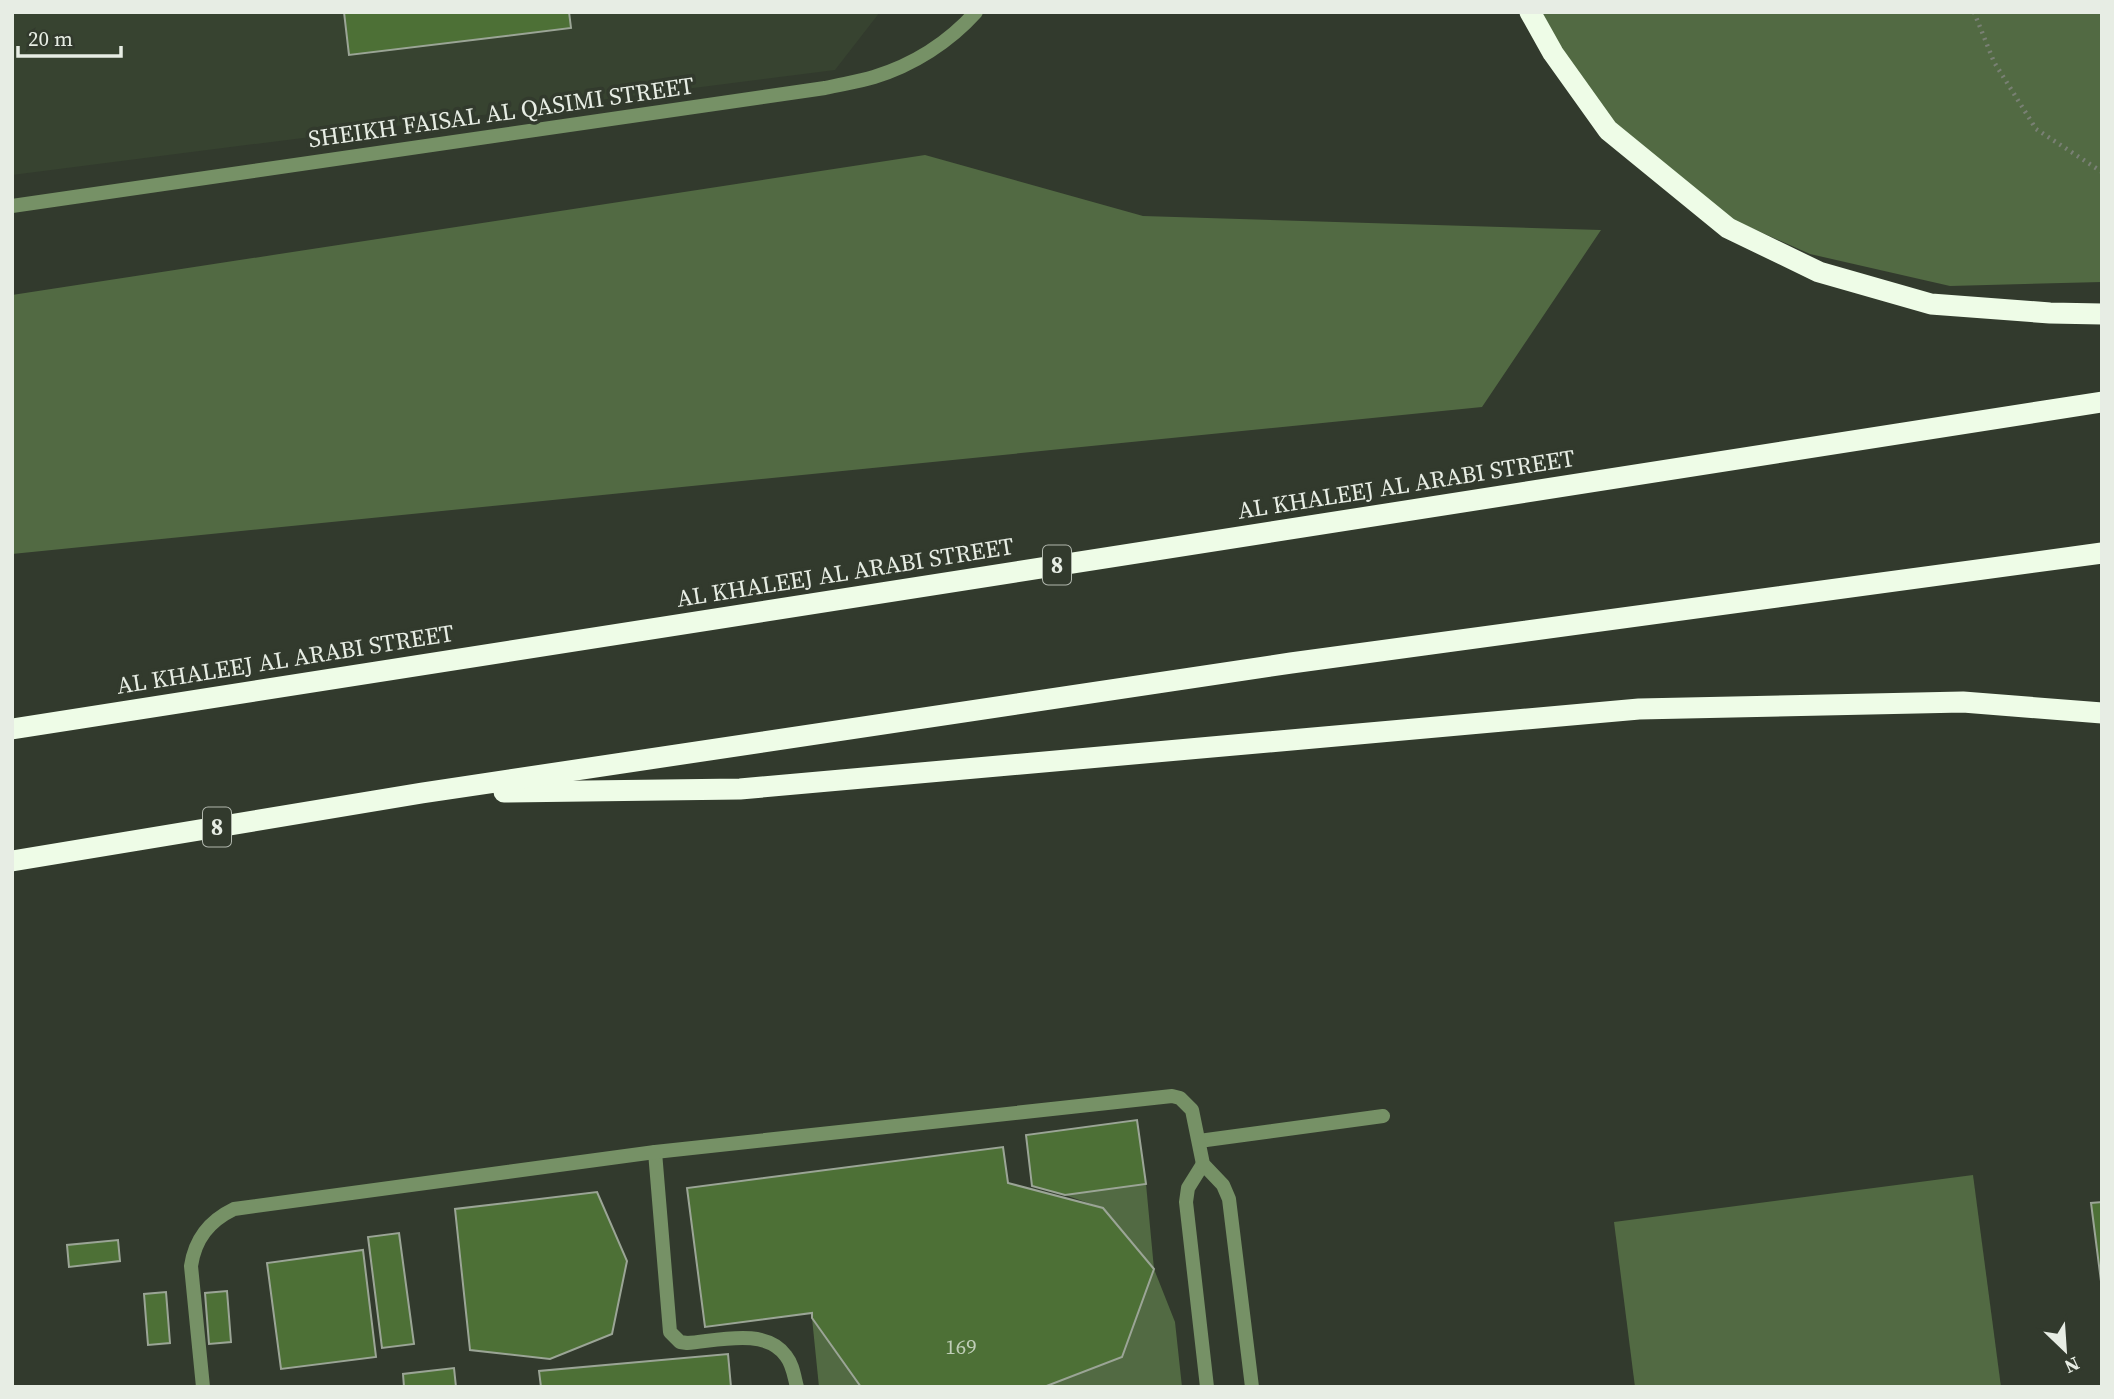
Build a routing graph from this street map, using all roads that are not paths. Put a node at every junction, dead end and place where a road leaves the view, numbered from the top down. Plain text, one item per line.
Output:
1 (976, 12) edge
2 (1531, 12) edge
3 (12, 206) edge
4 (2102, 314) edge
5 (2102, 402) edge
6 (2102, 553) edge
7 (2102, 713) edge
8 (12, 729) edge
9 (422, 793) junction
10 (12, 861) edge
11 (1383, 1116) dead end
12 (1199, 1141) junction
13 (655, 1152) junction
14 (1203, 1164) junction
15 (203, 1387) edge
16 (797, 1387) edge
17 (1207, 1387) edge
18 (1252, 1387) edge

1 - 3 street, SHEIKH FAISAL AL QASIMI STREET
2 - 4 highway
5 - 8 highway, AL KHALEEJ AL ARABI STREET / 8
6 - 9 highway, 8
7 - 9 highway
9 - 10 highway, 8
11 - 12 street
12 - 13 street
12 - 14 street
13 - 15 street
13 - 16 street
14 - 17 street
14 - 18 street

